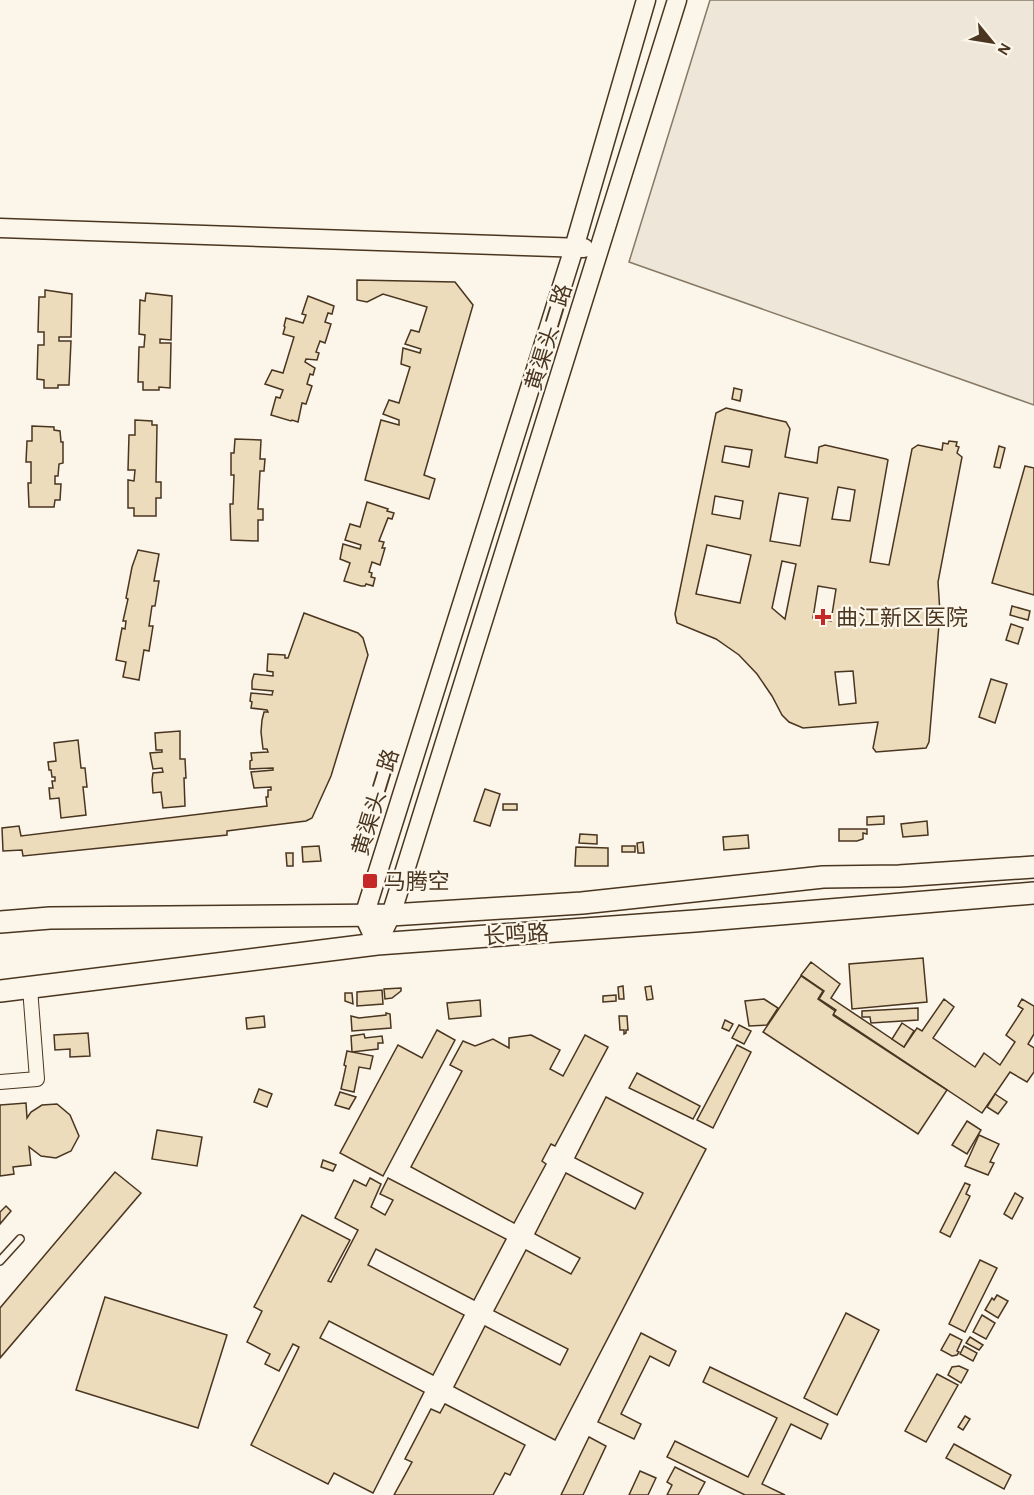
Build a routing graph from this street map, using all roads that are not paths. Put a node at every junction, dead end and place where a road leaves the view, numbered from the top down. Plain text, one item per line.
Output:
1 (646, 0) edge
2 (677, 0) edge
3 (0, 228) edge
4 (574, 248) junction
5 (601, 249) junction
6 (1034, 867) edge
7 (1034, 893) edge
8 (391, 915) junction
9 (364, 916) junction
10 (0, 922) edge
11 (377, 944) junction
12 (30, 988) junction
13 (0, 991) edge
14 (0, 1082) edge
15 (20, 1239) dead end
16 (0, 1261) edge

1 - 4 main road, 黄渠头二路
2 - 5 main road, 黄渠头二路
3 - 4 main road
4 - 5 main road
4 - 9 main road, 黄渠头二路
5 - 8 main road, 黄渠头二路
6 - 8 main road, 长鸣路
7 - 11 main road, 长鸣路
8 - 9 main road, 长鸣路
8 - 11 main road, 黄渠头二路
9 - 10 main road, 长鸣路
9 - 11 main road
11 - 12 main road, 长鸣路
12 - 13 main road, 长鸣路
12 - 14 street
15 - 16 lane

